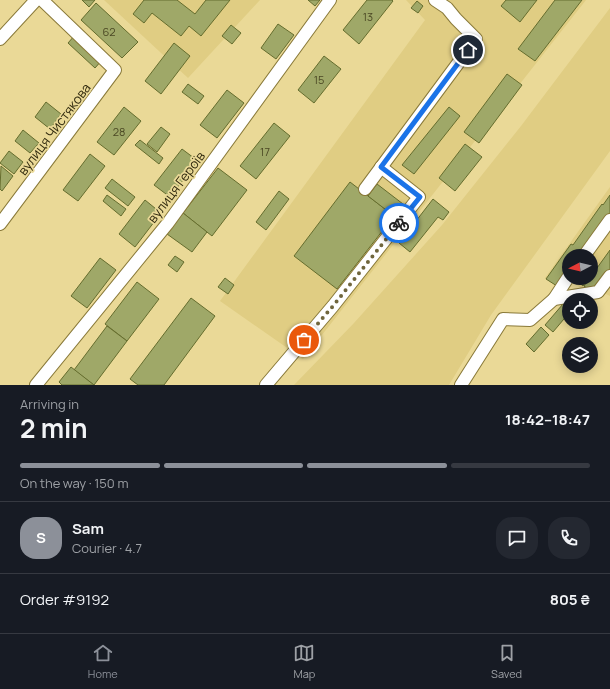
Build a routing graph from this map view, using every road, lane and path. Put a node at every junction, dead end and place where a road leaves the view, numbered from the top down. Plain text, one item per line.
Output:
1 (36, 0) edge
2 (42, 0) edge
3 (330, 0) edge
4 (435, 0) edge
5 (0, 39) edge
6 (381, 167) junction
7 (365, 189) dead end
8 (610, 220) edge
9 (0, 224) edge
10 (589, 249) edge
11 (610, 276) edge
12 (563, 285) edge
13 (604, 292) edge
14 (554, 298) junction
15 (36, 385) edge
16 (266, 385) edge
17 (461, 385) edge

1 - 5 street
2 - 9 street, вулиця Чистякова
3 - 15 street, вулиця Героїв
4 - 6 street
6 - 7 street
6 - 16 street
8 - 10 street
11 - 13 street
12 - 14 street
13 - 14 street
14 - 17 street

